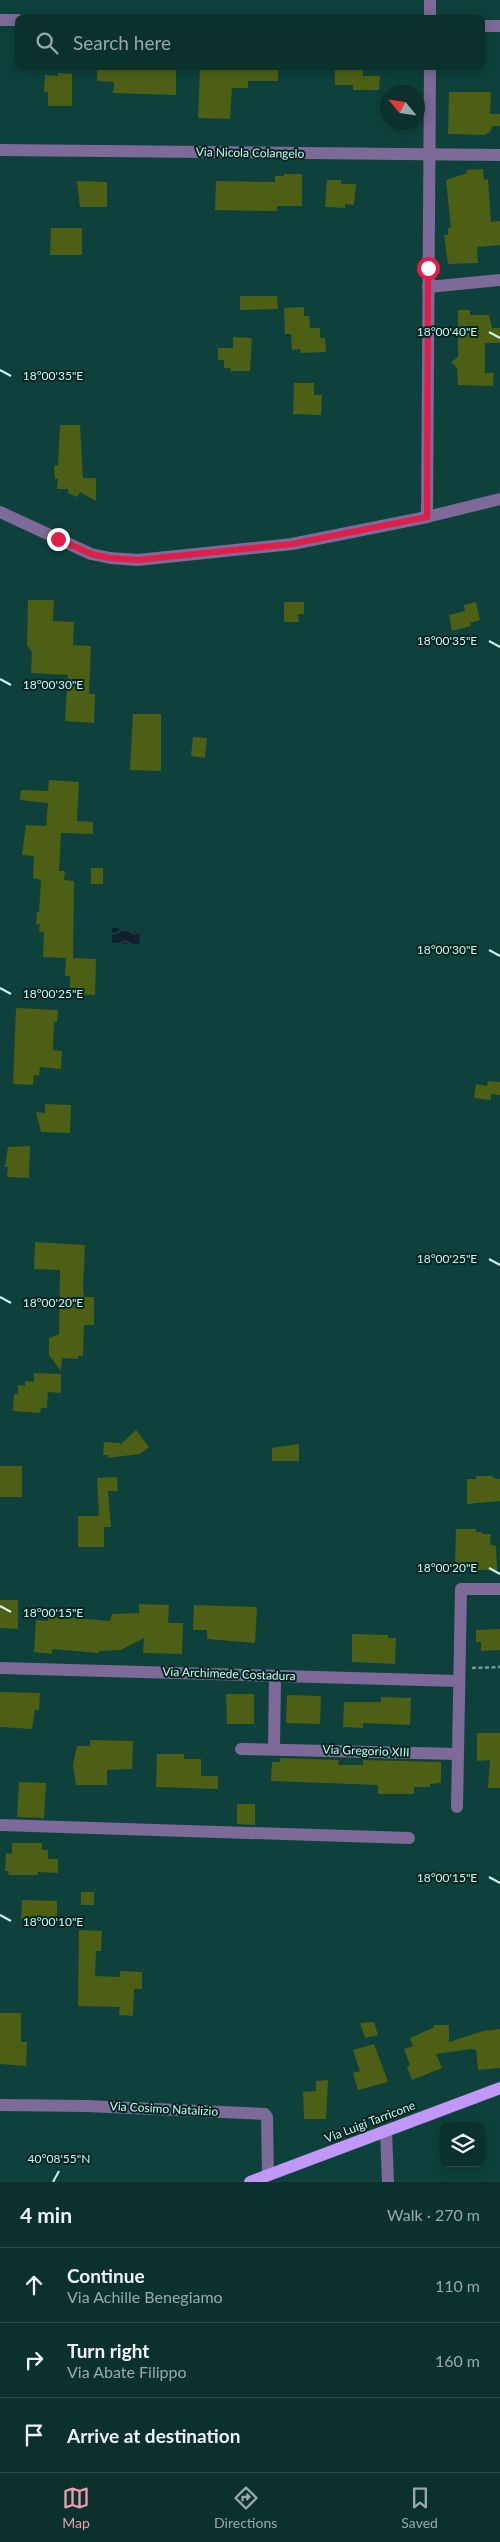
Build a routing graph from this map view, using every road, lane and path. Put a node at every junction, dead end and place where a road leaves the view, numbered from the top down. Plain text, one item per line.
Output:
1 (430, 0) edge
2 (430, 15) edge
3 (0, 20) edge
4 (15, 20) edge
5 (485, 26) edge
6 (500, 26) edge
7 (430, 70) edge
8 (0, 150) edge
9 (430, 154) junction
10 (500, 155) edge
11 (500, 280) edge
12 (428, 287) junction
13 (500, 499) edge
14 (0, 512) edge
15 (427, 517) junction
16 (500, 1589) edge
17 (500, 1667) edge
18 (0, 1668) edge
19 (458, 1674) junction
20 (275, 1676) junction
21 (274, 1748) junction
22 (241, 1749) dead end
23 (458, 1754) junction
24 (457, 1806) dead end
25 (0, 1825) edge
26 (410, 1838) dead end
27 (500, 2088) edge
28 (0, 2105) edge
29 (386, 2131) junction
30 (268, 2175) junction
31 (250, 2182) edge
32 (388, 2182) edge

1 - 2 street
3 - 4 street
5 - 6 street
7 - 9 street
8 - 9 street, Via Nicola Colangelo
9 - 10 street, Via Nicola Colangelo
9 - 12 street
11 - 12 street
12 - 15 street
13 - 15 street
14 - 15 street
16 - 19 street
17 - 19 path
18 - 20 street, Via Archimede Costadura
19 - 20 street, Via Archimede Costadura
19 - 23 street
20 - 21 street
21 - 22 street, Via Gregorio XIII
21 - 23 street, Via Gregorio XIII
23 - 24 street
25 - 26 street
27 - 29 main road, Via Luigi Tarricone
28 - 30 street, Via Cosimo Natalizio
29 - 30 main road, Via Luigi Tarricone
29 - 32 street
30 - 31 main road, Via Luigi Tarricone

